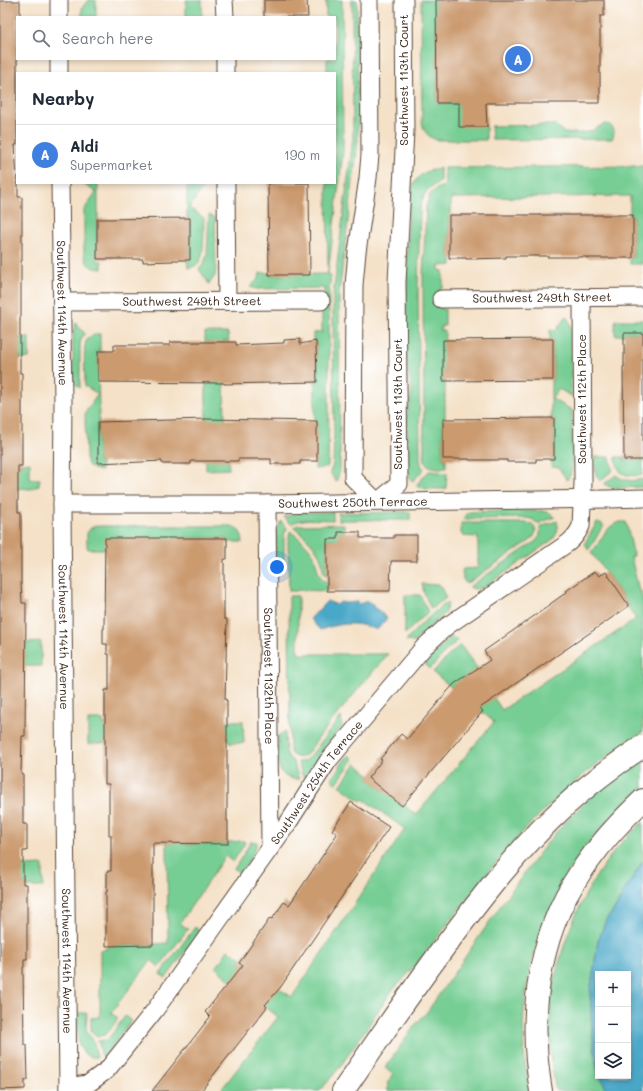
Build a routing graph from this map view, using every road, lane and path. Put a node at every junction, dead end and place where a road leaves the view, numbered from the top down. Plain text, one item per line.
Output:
1 (59, 0) edge
2 (224, 0) edge
3 (369, 0) edge
4 (404, 0) edge
5 (59, 16) edge
6 (225, 16) edge
7 (59, 60) edge
8 (225, 60) edge
9 (59, 72) edge
10 (225, 72) edge
11 (60, 184) edge
12 (226, 184) edge
13 (643, 297) edge
14 (582, 298) junction
15 (441, 299) dead end
16 (227, 301) junction
17 (321, 301) dead end
18 (62, 302) junction
19 (643, 498) edge
20 (581, 500) junction
21 (377, 502) junction
22 (62, 504) junction
23 (267, 504) junction
24 (643, 746) edge
25 (643, 800) edge
26 (270, 848) junction
27 (68, 1089) edge
28 (343, 1091) edge
29 (541, 1091) edge

1 - 5 street
2 - 6 street
3 - 21 street
4 - 21 street, Southwest 113th Court
7 - 9 street
8 - 10 street
11 - 18 street, Southwest 114th Avernue
12 - 16 street
13 - 14 street, Southwest 249th Street
14 - 15 street, Southwest 249th Street
14 - 20 street, Southwest 112th Place
16 - 17 street, Southwest 249th Street
16 - 18 street, Southwest 249th Street
18 - 22 street, Southwest 114th Avernue
19 - 20 street, Southwest 250th Terrace
20 - 21 street, Southwest 250th Terrace
20 - 26 street, Southwest 254th Terrace
21 - 23 street, Southwest 250th Terrace
22 - 23 street, Southwest 250th Terrace
22 - 27 street, Southwest 114th Avernue
23 - 26 street, Southwest 1132th Place
24 - 28 highway
25 - 29 highway
26 - 27 street, Southwest 254th Terrace

